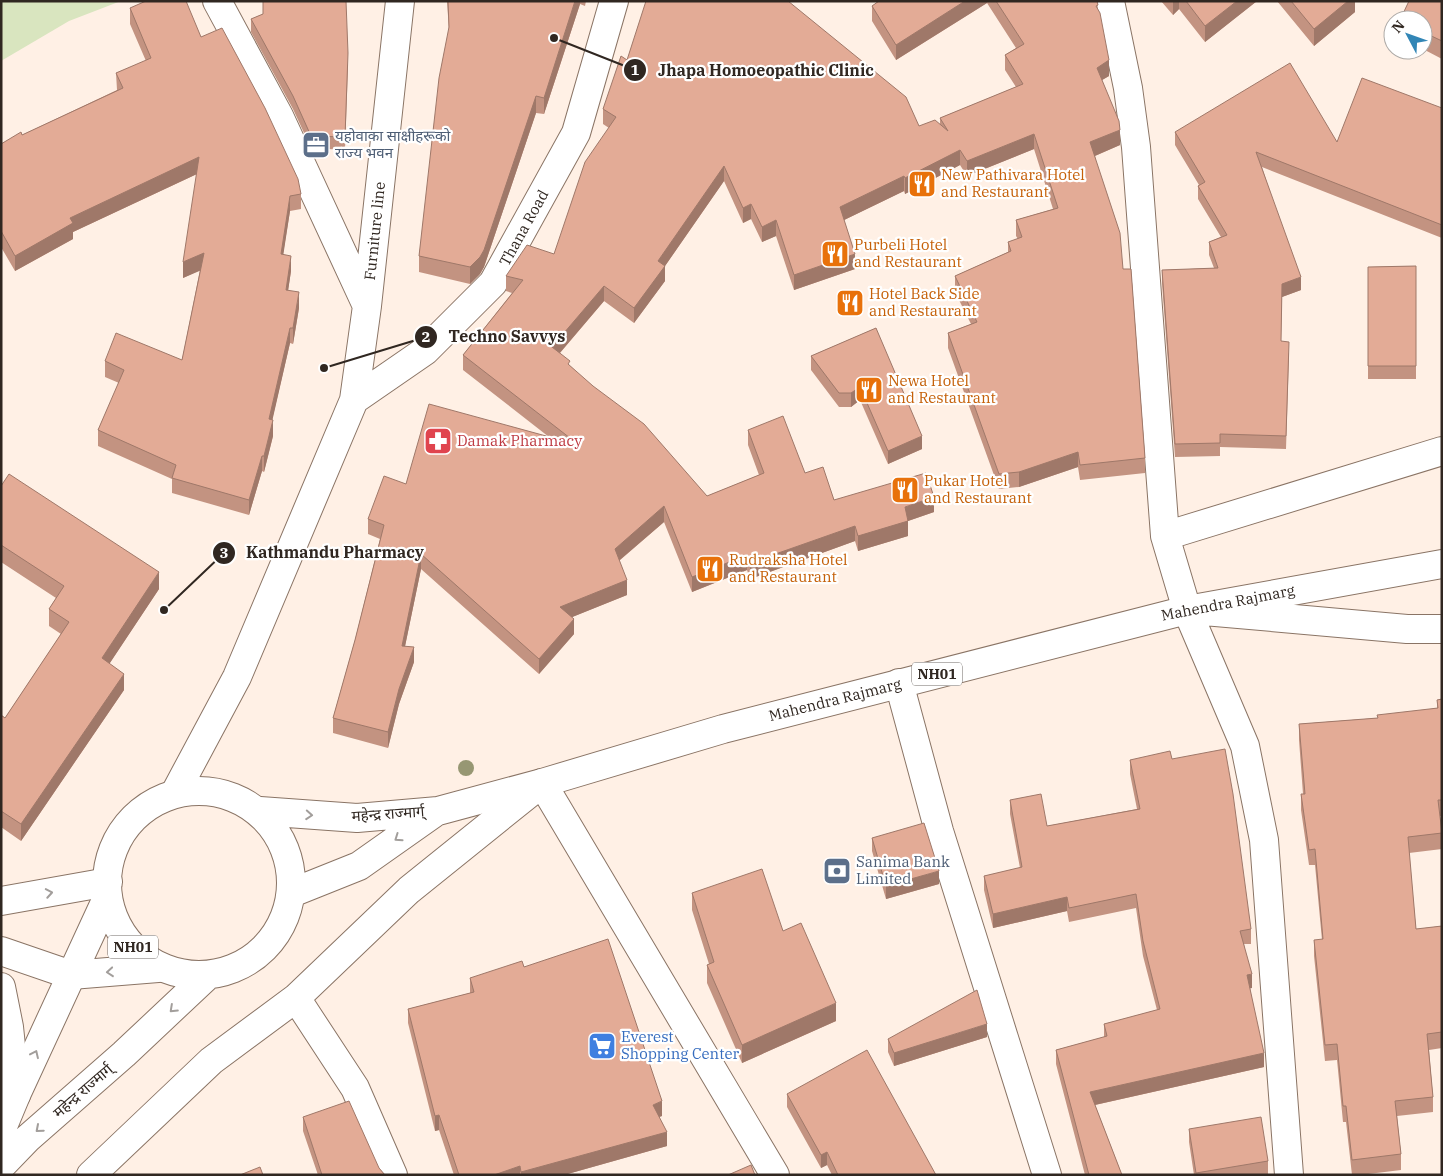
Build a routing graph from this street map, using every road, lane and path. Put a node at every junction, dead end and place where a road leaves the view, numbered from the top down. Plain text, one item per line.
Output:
1 (217, 1) edge
2 (400, 1) edge
3 (614, 1) edge
4 (1110, 1) edge
5 (368, 306) junction
6 (354, 400) junction
7 (1442, 451) edge
8 (1165, 536) junction
9 (1442, 564) edge
10 (1187, 610) junction
11 (1442, 629) edge
12 (899, 683) junction
13 (542, 783) junction
14 (175, 793) junction
15 (260, 811) junction
16 (438, 811) junction
17 (108, 890) junction
18 (294, 892) junction
19 (1, 901) edge
20 (1, 951) edge
21 (158, 968) junction
22 (71, 975) junction
23 (208, 975) junction
24 (1, 987) edge
25 (296, 998) junction
26 (16, 1095) junction
27 (1, 1130) edge
28 (1, 1166) edge
29 (91, 1175) edge
30 (393, 1175) edge
31 (775, 1175) edge
32 (1047, 1175) edge
33 (1290, 1175) edge

1 - 5 main road
2 - 5 main road, Furniture line
3 - 6 main road, Thana Road
4 - 8 main road
5 - 6 main road, Furniture line
6 - 14 main road, Furniture line
7 - 8 main road
8 - 10 main road
9 - 10 main road, Mahendra Rajmarg / NH01
10 - 11 main road
10 - 12 main road, Mahendra Rajmarg / NH01
10 - 33 main road
12 - 13 main road, Mahendra Rajmarg / NH01
12 - 32 main road
13 - 16 main road, Mahendra Rajmarg / NH01
13 - 25 main road
13 - 31 main road
14 - 15 main road, महेन्द्र राज्मार्ग् / NH01
14 - 17 main road, महेन्द्र राज्मार्ग् / NH01
15 -> 16 main road, महेन्द्र राज्मार्ग् / NH01
15 - 18 main road, महेन्द्र राज्मार्ग् / NH01
16 -> 18 main road, महेन्द्र राज्मार्ग् / NH01
19 -> 17 main road
17 - 21 main road, महेन्द्र राज्मार्ग् / NH01
17 - 22 main road, महेन्द्र राज्मार्ग् / NH01
18 - 23 main road, महेन्द्र राज्मार्ग् / NH01
20 - 22 main road
21 -> 22 main road
21 - 23 main road, महेन्द्र राज्मार्ग् / NH01
26 -> 22 main road, महेन्द्र राज्मार्ग् / NH01
23 -> 28 main road, महेन्द्र राज्मार्ग् / NH01
24 - 26 main road
25 - 29 main road
25 - 30 main road
26 - 27 main road, महेन्द्र राज्मार्ग् / NH01

